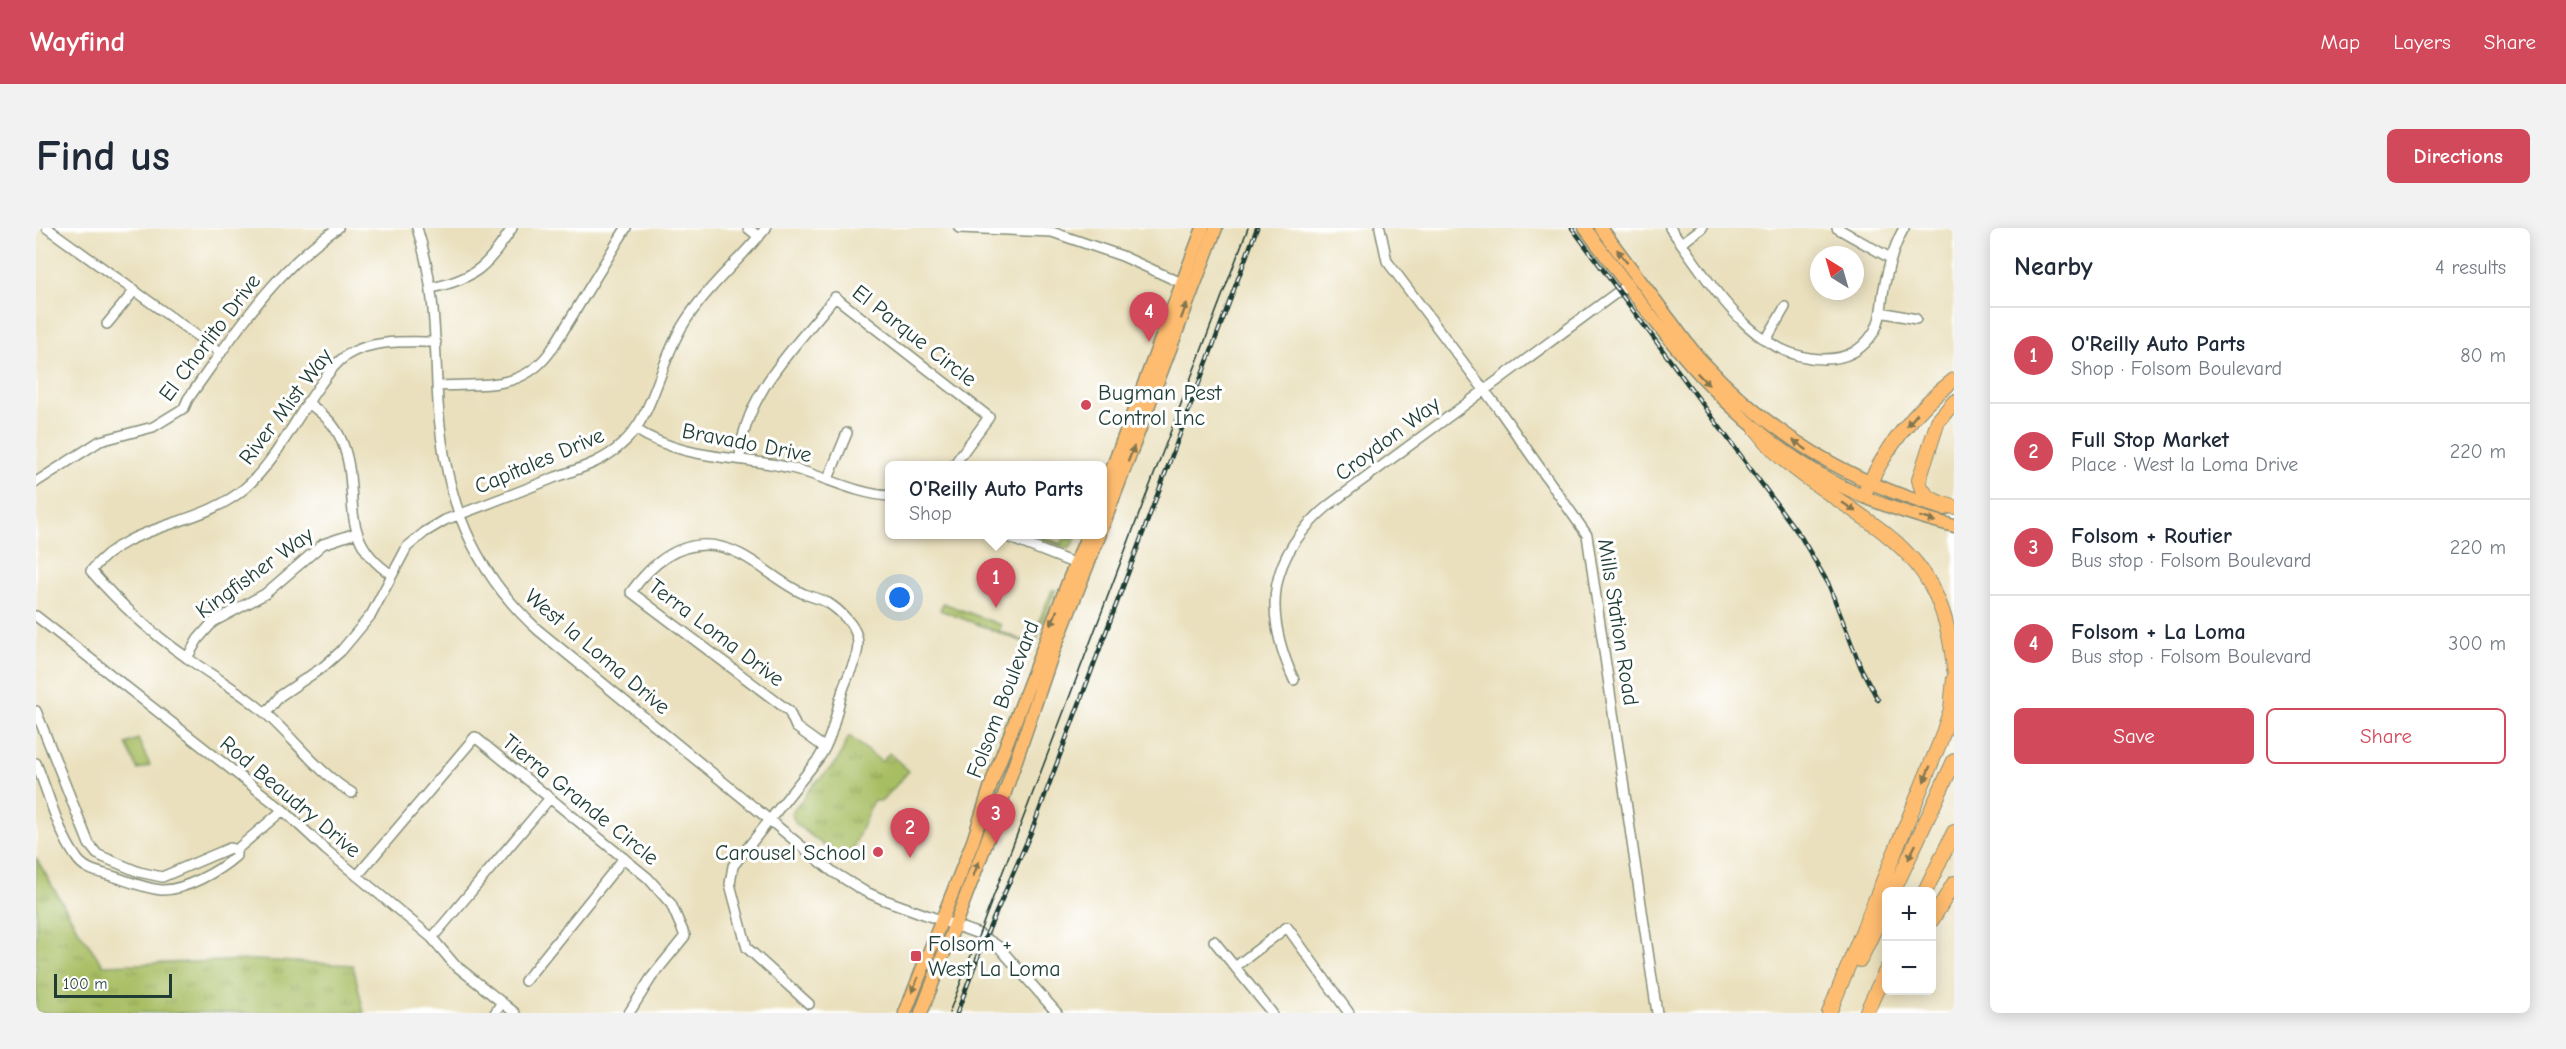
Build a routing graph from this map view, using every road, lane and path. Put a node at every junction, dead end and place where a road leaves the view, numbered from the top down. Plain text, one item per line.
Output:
1 (47, 228) edge
2 (338, 228) edge
3 (417, 228) edge
4 (512, 228) edge
5 (626, 228) edge
6 (748, 228) edge
7 (766, 228) edge
8 (959, 228) edge
9 (1203, 228) edge
10 (1216, 228) edge
11 (1380, 228) edge
12 (1585, 228) edge
13 (1600, 228) edge
14 (1670, 228) edge
15 (1702, 228) edge
16 (1837, 228) edge
17 (1904, 228) edge
18 (759, 237) junction
19 (1682, 243) junction
20 (1890, 258) junction
21 (1187, 285) junction
22 (1627, 285) junction
23 (431, 288) junction
24 (135, 290) junction
25 (1785, 307) dead end
26 (1881, 312) junction
27 (1916, 319) dead end
28 (107, 324) dead end
29 (1766, 340) junction
30 (436, 342) junction
31 (1695, 352) junction
32 (221, 353) junction
33 (1954, 380) edge
34 (437, 387) junction
35 (1483, 391) junction
36 (307, 402) junction
37 (1954, 402) edge
38 (635, 429) junction
39 (1756, 429) junction
40 (847, 433) dead end
41 (740, 458) junction
42 (956, 461) edge
43 (828, 479) junction
44 (36, 482) edge
45 (1107, 483) edge
46 (1869, 483) junction
47 (885, 495) edge
48 (1863, 496) junction
49 (1954, 507) edge
50 (1954, 512) edge
51 (1107, 514) edge
52 (460, 515) junction
53 (1954, 526) edge
54 (356, 533) junction
55 (1013, 539) edge
56 (1087, 539) edge
57 (1097, 539) edge
58 (1081, 566) junction
59 (392, 575) junction
60 (36, 616) edge
61 (187, 658) junction
62 (1954, 669) edge
63 (1954, 678) edge
64 (1294, 680) dead end
65 (36, 711) edge
66 (266, 713) junction
67 (825, 748) junction
68 (1002, 754) junction
69 (1954, 760) edge
70 (36, 763) edge
71 (352, 793) dead end
72 (550, 798) junction
73 (999, 807) junction
74 (283, 810) junction
75 (770, 820) junction
76 (1954, 832) edge
77 (236, 850) junction
78 (624, 858) junction
79 (357, 876) junction
80 (1954, 883) edge
81 (1895, 887) edge
82 (1927, 887) edge
83 (1936, 913) edge
84 (1882, 915) edge
85 (942, 919) junction
86 (955, 924) junction
87 (432, 938) junction
88 (1214, 941) dead end
89 (1235, 967) junction
90 (525, 981) dead end
91 (1882, 984) edge
92 (502, 1002) junction
93 (810, 1004) dead end
94 (1269, 1012) edge
95 (495, 1013) edge
96 (515, 1013) edge
97 (629, 1013) edge
98 (905, 1013) edge
99 (921, 1013) edge
100 (1057, 1013) edge
101 (1349, 1013) edge
102 (1657, 1013) edge
103 (1829, 1013) edge
104 (1835, 1013) edge
105 (1866, 1013) edge

1 - 24 street
2 - 32 street, El Chorlito Drive
3 - 23 street, West la Loma Drive
4 - 23 street
5 - 34 street
6 - 18 street
7 - 18 street, Capitales Drive
8 - 21 street
9 - 21 main road
10 - 21 main road
11 - 35 street, Mills Station Road
12 - 22 main road
31 -> 13 main road
14 - 19 street
15 - 19 street
16 - 20 street
17 - 20 street
18 - 38 street, Capitales Drive
19 - 29 street
20 - 26 street
21 - 45 main road
51 -> 21 main road
22 - 31 main road
22 - 35 street, Croydon Way
22 -> 39 main road
23 - 30 street, West la Loma Drive
24 - 28 street
24 - 32 street
25 - 29 street
26 - 27 street
26 - 29 street
30 - 34 street, West la Loma Drive
30 - 36 street, River Mist Way
46 -> 31 main road
32 - 44 street, El Chorlito Drive
33 -> 46 highway
34 - 52 street, West la Loma Drive
35 - 64 street, Croydon Way
35 - 102 street, Mills Station Road
36 - 54 street
36 - 61 street, River Mist Way
37 - 49 highway
38 - 41 street, Bravado Drive
38 - 52 street, Capitales Drive
39 - 48 main road
39 -> 62 highway
40 - 43 street
41 - 42 street, El Parque Circle
41 - 43 street, Bravado Drive
43 - 47 street, Bravado Drive
46 - 48 highway
46 - 50 main road
48 -> 53 main road
52 - 59 street, Capitales Drive
52 - 75 street, West la Loma Drive
54 - 59 street
54 - 61 street, Kingfisher Way
55 - 58 street
56 - 58 main road, Folsom Boulevard
57 - 58 main road, Folsom Boulevard
58 -> 68 main road, Folsom Boulevard
58 - 73 main road, Folsom Boulevard
59 - 66 street, Capitales Drive
60 - 74 street, Rod Beaudry Drive
61 - 66 street, River Mist Way
63 -> 103 highway
65 - 77 street
66 - 71 street, River Mist Way
67 - 67 street, Terra Loma Drive
67 - 75 street, Terra Loma Drive
68 - 73 main road
68 - 85 main road, Folsom Boulevard
69 -> 81 highway
70 - 77 street
72 - 78 street, Tierra Grande Circle
72 - 79 street, Tierra Grande Circle
72 - 87 street
86 -> 73 main road, Folsom Boulevard
74 - 77 street
74 - 79 street, Rod Beaudry Drive
75 - 85 street, West la Loma Drive
75 - 93 street, Terra Loma Drive
76 - 82 highway
78 - 90 street
78 - 97 street, Tierra Grande Circle
79 - 87 street, Rod Beaudry Drive
80 - 83 highway
84 - 104 highway
85 - 86 street, West la Loma Drive
85 -> 98 main road, Folsom Boulevard
86 - 99 main road, Folsom Boulevard
86 - 100 street, West la Loma Drive
87 - 92 street, Rod Beaudry Drive
88 - 89 street
89 - 94 street
89 - 101 street
91 - 105 highway
92 - 95 street
92 - 96 street, Rod Beaudry Drive

